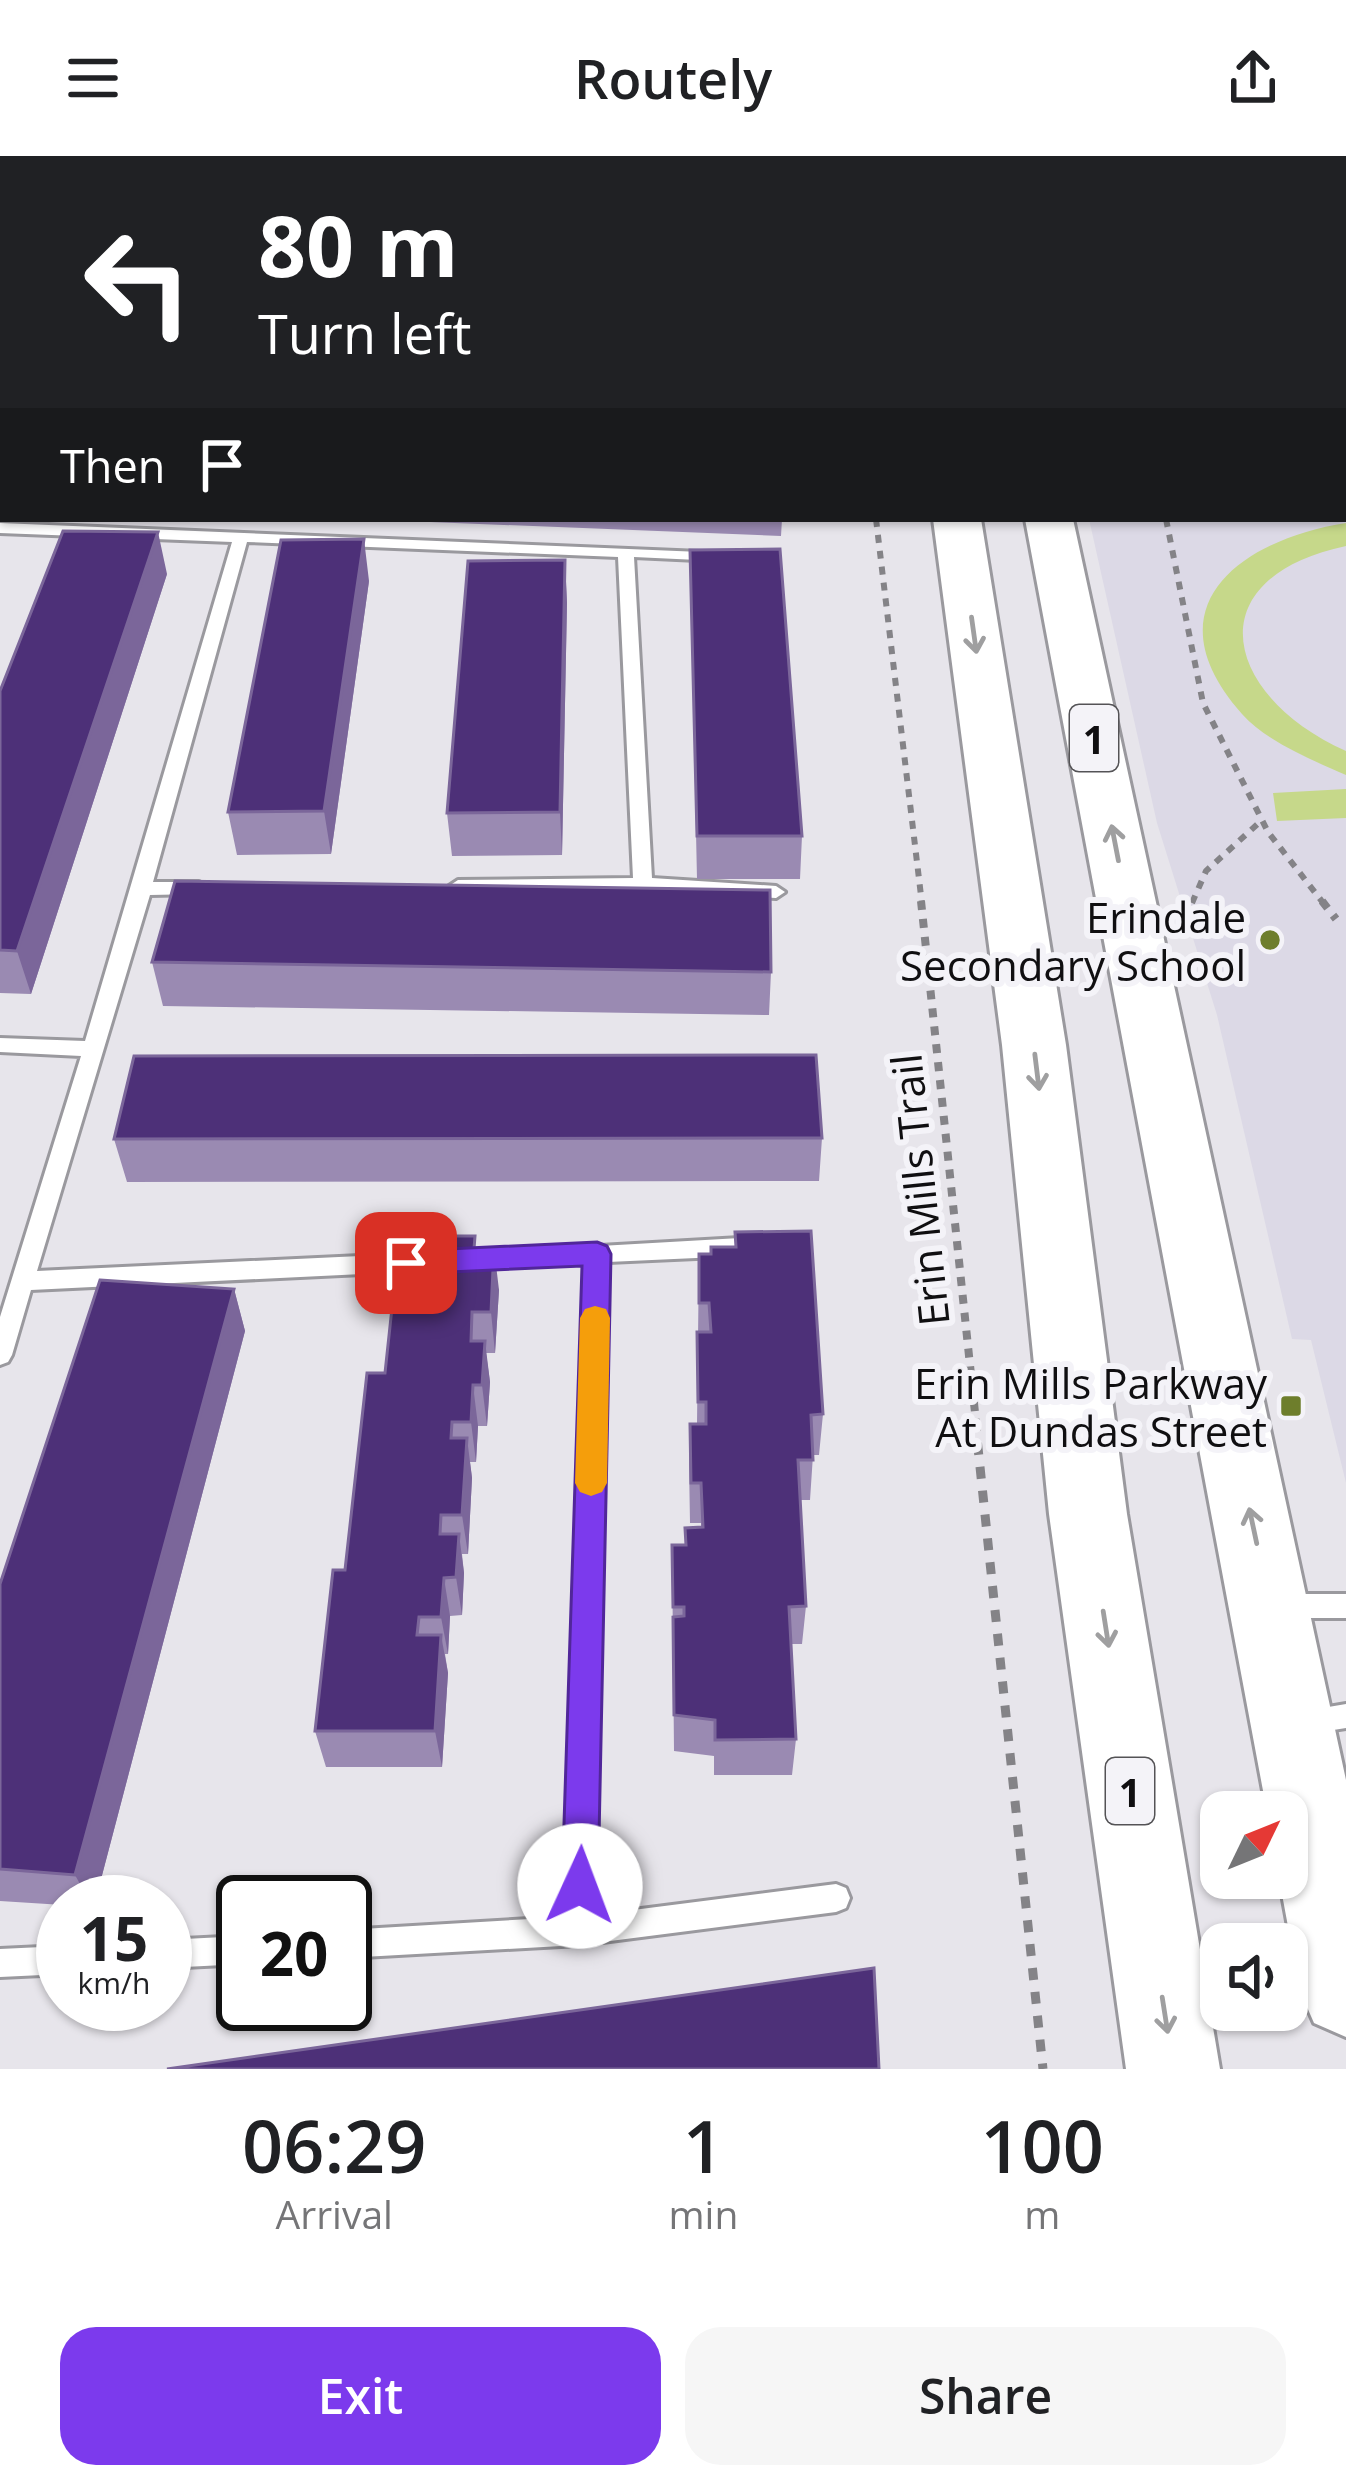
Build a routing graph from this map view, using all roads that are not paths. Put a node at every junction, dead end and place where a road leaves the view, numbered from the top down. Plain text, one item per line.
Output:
1 (957, 522) edge
2 (1050, 522) edge
3 (0, 528) edge
4 (241, 536) junction
5 (626, 554) junction
6 (742, 556) edge
7 (643, 884) junction
8 (428, 886) edge
9 (214, 888) edge
10 (142, 889) junction
11 (776, 892) edge
12 (0, 1045) edge
13 (94, 1049) junction
14 (740, 1247) edge
15 (597, 1254) junction
16 (23, 1281) junction
17 (0, 1355) edge
18 (1270, 1606) junction
19 (1346, 1606) edge
20 (1321, 1720) edge
21 (836, 1898) dead end
22 (579, 1931) junction
23 (372, 1942) edge
24 (36, 1961) edge
25 (0, 1963) edge
26 (1346, 1991) edge
27 (1173, 2069) edge

1 -> 27 main road, 1
18 -> 2 main road, 1
3 - 4 lane
4 - 5 lane
4 - 10 lane
5 - 6 lane
5 - 7 lane
7 - 8 lane
7 - 11 lane
9 - 10 lane
10 - 13 lane
12 - 13 lane
13 - 16 lane
14 - 15 lane
15 - 16 lane
15 - 22 lane
16 - 17 lane
18 - 19 lane
18 - 20 main road, 1
20 - 26 main road, 1
21 - 22 lane
22 - 23 lane
24 - 25 lane

